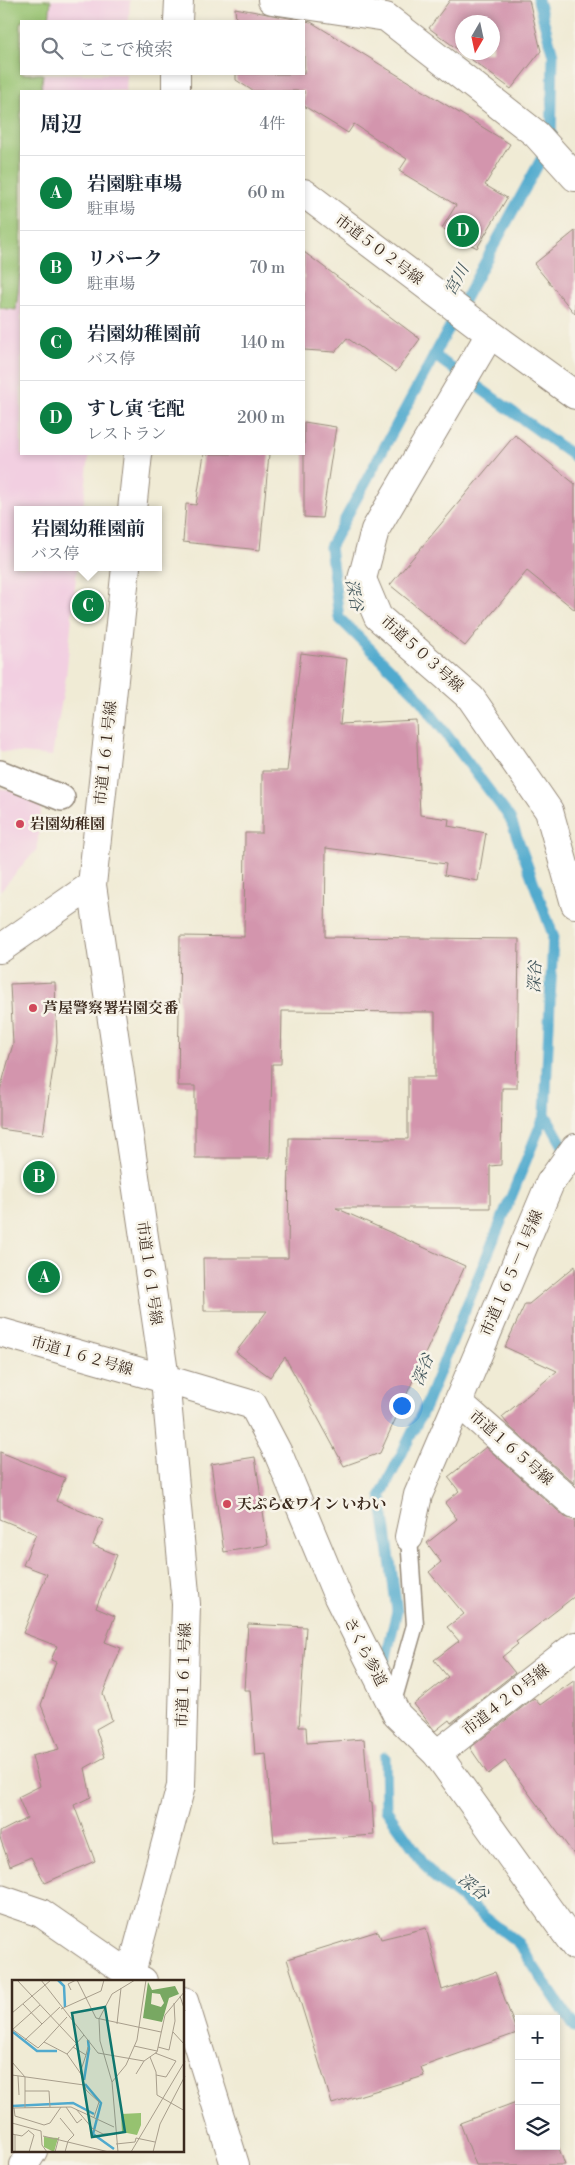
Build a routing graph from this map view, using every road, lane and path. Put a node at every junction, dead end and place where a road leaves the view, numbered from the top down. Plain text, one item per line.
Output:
1 (179, 0) edge
2 (272, 0) edge
3 (178, 20) edge
4 (176, 75) edge
5 (176, 90) edge
6 (571, 173) edge
7 (305, 194) edge
8 (483, 339) junction
9 (575, 395) edge
10 (138, 455) edge
11 (132, 506) edge
12 (126, 571) edge
13 (0, 773) edge
14 (62, 798) dead end
15 (92, 885) junction
16 (575, 904) edge
17 (0, 949) edge
18 (575, 1148) edge
19 (0, 1332) edge
20 (164, 1379) junction
21 (458, 1402) junction
22 (575, 1505) edge
23 (409, 1536) joint
24 (575, 1646) edge
25 (392, 1705) junction
26 (437, 1754) junction
27 (0, 1899) edge
28 (575, 1946) edge
29 (135, 1979) edge
30 (185, 2004) edge
31 (32, 2152) edge
32 (24, 2165) edge
33 (235, 2165) edge

1 - 3 street
2 - 6 street
4 - 5 street
7 - 8 street, 市道５０２号線
8 - 9 street, 市道５０２号線
8 - 16 street, 市道５０３号線
10 - 11 street
12 - 15 street, 市道１６１号線
13 - 14 street
15 - 17 street
15 - 20 street, 市道１６１号線
18 - 21 street, 市道１６５－１号線
19 - 20 street, 市道１６２号線
20 - 25 street, さくら参道
20 - 29 street, 市道１６１号線
21 - 22 street, 市道１６５号線
21 - 23 street, 市道１６５号線
23 - 25 lane, 市道１６５号線
24 - 26 street, 市道４２０号線
25 - 26 street, さくら参道
26 - 28 street, さくら参道
27 - 29 street
30 - 33 street
31 - 32 street

